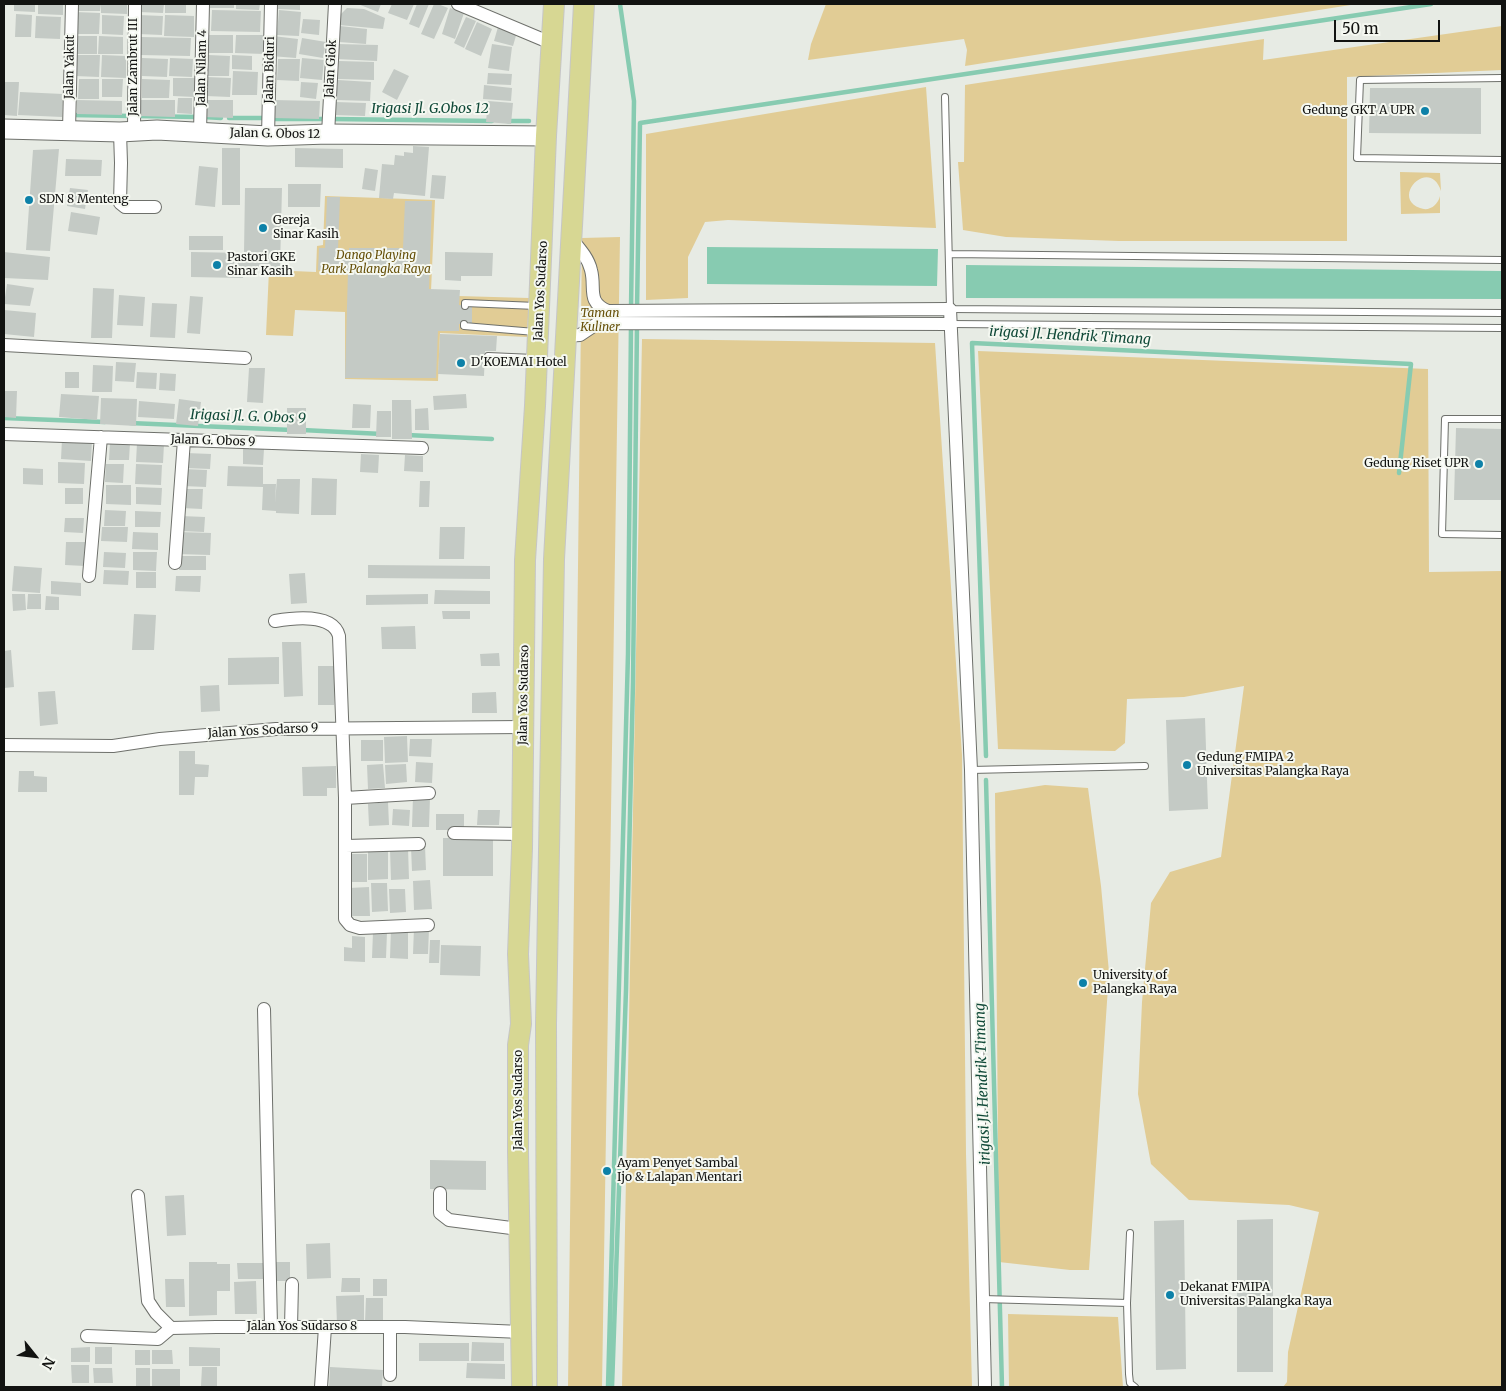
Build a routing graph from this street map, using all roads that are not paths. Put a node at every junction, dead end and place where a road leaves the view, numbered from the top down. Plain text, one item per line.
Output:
1 (72, 4) edge
2 (135, 4) edge
3 (203, 4) edge
4 (271, 4) edge
5 (335, 4) edge
6 (458, 4) edge
7 (554, 4) edge
8 (584, 4) edge
9 (551, 43) junction
10 (1502, 78) edge
11 (945, 97) dead end
12 (4, 129) edge
13 (69, 130) junction
14 (127, 131) junction
15 (200, 132) junction
16 (328, 134) junction
17 (268, 136) junction
18 (546, 136) junction
19 (1502, 160) edge
20 (155, 207) dead end
21 (570, 237) junction
22 (949, 254) junction
23 (1502, 260) edge
24 (465, 306) dead end
25 (539, 306) junction
26 (950, 308) junction
27 (1502, 312) edge
28 (464, 324) dead end
29 (950, 324) junction
30 (1502, 328) edge
31 (538, 332) junction
32 (566, 336) junction
33 (4, 345) edge
34 (488, 356) dead end
35 (245, 358) dead end
36 (537, 358) junction
37 (1502, 419) edge
38 (4, 434) edge
39 (101, 437) junction
40 (184, 440) junction
41 (422, 448) dead end
42 (1502, 534) edge
43 (175, 563) dead end
44 (89, 576) dead end
45 (275, 621) dead end
46 (523, 727) junction
47 (342, 728) junction
48 (4, 745) edge
49 (1145, 766) dead end
50 (971, 770) junction
51 (428, 793) dead end
52 (346, 798) junction
53 (454, 833) dead end
54 (522, 834) junction
55 (419, 844) dead end
56 (346, 846) junction
57 (428, 925) dead end
58 (264, 1009) dead end
59 (521, 1024) junction
60 (546, 1024) junction
61 (440, 1193) dead end
62 (138, 1196) dead end
63 (519, 1229) junction
64 (1130, 1234) dead end
65 (292, 1284) dead end
66 (988, 1299) junction
67 (1127, 1303) junction
68 (271, 1326) junction
69 (291, 1326) junction
70 (325, 1327) junction
71 (390, 1327) junction
72 (171, 1328) junction
73 (521, 1332) junction
74 (87, 1336) dead end
75 (390, 1374) dead end
76 (321, 1387) edge
77 (522, 1387) edge
78 (547, 1387) edge
79 (985, 1387) edge
80 (1135, 1387) edge

1 - 13 street, Jalan Yakut
2 - 14 street, Jalan Zambrut III
3 - 15 street, Jalan Nilam 4
4 - 17 street, Jalan Biduri
5 - 16 street, Jalan Giok
6 - 9 street
7 - 9 main road, Jalan Yos Sudarso
8 - 21 main road
9 - 18 main road, Jalan Yos Sudarso
10 - 19 lane
11 - 22 lane
12 - 13 street, Jalan G. Obos 12
13 - 14 street, Jalan G. Obos 12
14 - 15 street, Jalan G. Obos 12
14 - 20 street, Jalan Zambrut III
15 - 17 street, Jalan G. Obos 12
16 - 17 street, Jalan G. Obos 12
16 - 18 street, Jalan G. Obos 12
18 - 25 main road, Jalan Yos Sudarso
21 - 26 street
21 - 32 main road
22 - 23 lane
22 - 26 lane
24 - 25 lane
25 - 31 main road, Jalan Yos Sudarso
26 - 27 lane
26 - 29 street
28 - 31 lane
29 - 30 lane
29 - 32 street
29 - 50 street
31 - 36 main road, Jalan Yos Sudarso
32 - 60 main road
33 - 35 street
34 - 36 lane
36 - 46 main road, Jalan Yos Sudarso
37 - 42 lane
38 - 39 street, Jalan G. Obos 9
39 - 40 street, Jalan G. Obos 9
39 - 44 street
40 - 41 street, Jalan G. Obos 9
40 - 43 street
45 - 47 street
46 - 47 street, Jalan Yos Sodarso 9
46 - 54 main road, Jalan Yos Sudarso
47 - 48 street, Jalan Yos Sodarso 9
47 - 52 street
49 - 50 lane
50 - 66 street
51 - 52 street
52 - 56 street
53 - 54 street
54 - 59 main road, Jalan Yos Sudarso
55 - 56 street
56 - 57 street
58 - 68 street
59 - 60 main road
59 - 63 main road, Jalan Yos Sudarso
60 - 78 main road
61 - 63 street
62 - 72 street
63 - 73 main road, Jalan Yos Sudarso
64 - 67 lane
65 - 69 street
66 - 67 lane
66 - 79 street
67 - 80 lane
68 - 69 street, Jalan Yos Sudarso 8
68 - 72 street, Jalan Yos Sudarso 8
69 - 70 street, Jalan Yos Sudarso 8
70 - 71 street, Jalan Yos Sudarso 8
70 - 76 street
71 - 73 street, Jalan Yos Sudarso 8
71 - 75 street
72 - 74 street, Jalan Yos Sudarso 8
73 - 77 main road, Jalan Yos Sudarso

